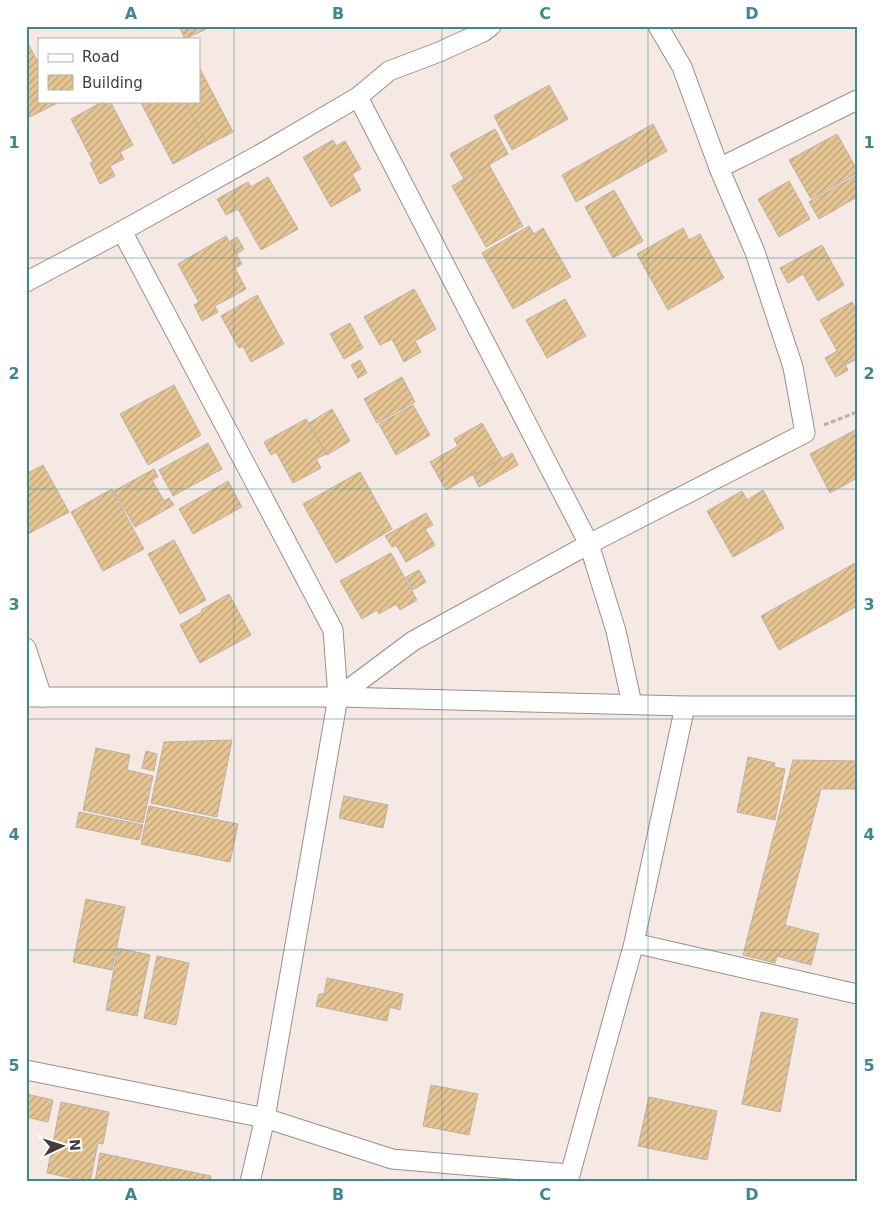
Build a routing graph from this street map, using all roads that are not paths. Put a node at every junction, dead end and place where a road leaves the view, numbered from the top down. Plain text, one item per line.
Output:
1 (491, 26) edge
2 (658, 26) edge
3 (358, 97) junction
4 (857, 100) edge
5 (720, 168) junction
6 (122, 232) junction
7 (26, 282) edge
8 (589, 544) junction
9 (26, 648) edge
10 (34, 697) edge
11 (338, 697) junction
12 (632, 704) junction
13 (685, 706) junction
14 (857, 706) edge
15 (634, 943) junction
16 (857, 994) edge
17 (26, 1070) edge
18 (265, 1118) junction
19 (569, 1178) edge
20 (250, 1182) edge

1 - 3 street
2 - 5 street
3 - 6 street
3 - 8 street
4 - 5 street
5 - 8 street
6 - 7 street
6 - 11 street
8 - 11 street
8 - 12 street
9 - 10 street
10 - 11 street
11 - 12 street
11 - 18 street
12 - 13 street
13 - 14 street
13 - 15 street
15 - 16 street
15 - 19 street
17 - 18 street
18 - 19 street
18 - 20 street

